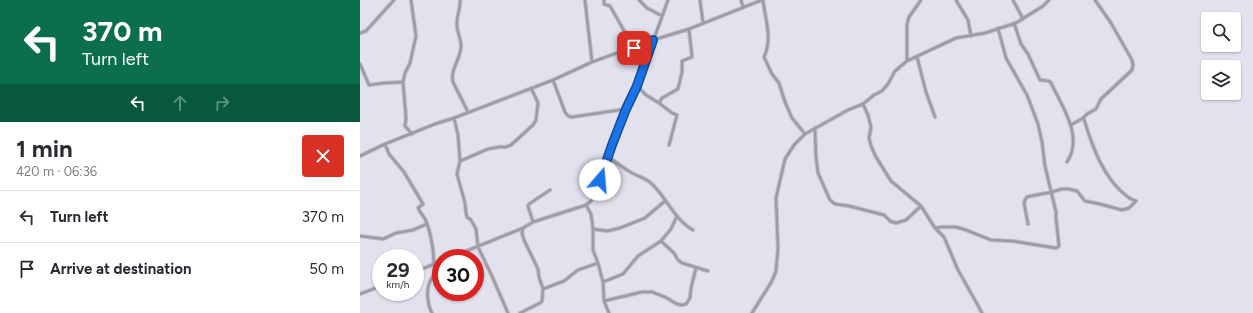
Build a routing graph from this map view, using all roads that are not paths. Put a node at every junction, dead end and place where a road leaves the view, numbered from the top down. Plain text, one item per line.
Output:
1 (394, 0) edge
2 (411, 0) edge
3 (460, 0) edge
4 (585, 0) edge
5 (604, 0) edge
6 (639, 0) edge
7 (668, 0) edge
8 (700, 0) edge
9 (741, 0) edge
10 (762, 0) edge
11 (921, 0) edge
12 (956, 0) edge
13 (1013, 0) edge
14 (1049, 0) edge
15 (1095, 0) edge
16 (743, 7) junction
17 (662, 16) junction
18 (1023, 19) junction
19 (704, 23) junction
20 (1014, 23) junction
21 (998, 28) junction
22 (689, 29) junction
23 (360, 33) edge
24 (971, 36) junction
25 (653, 40) junction
26 (634, 48) junction
27 (917, 57) junction
28 (907, 61) junction
29 (592, 62) junction
30 (360, 64) edge
31 (553, 80) junction
32 (403, 82) junction
33 (637, 86) junction
34 (531, 88) junction
35 (659, 102) junction
36 (863, 104) junction
37 (626, 109) junction
38 (468, 112) junction
39 (935, 116) dead end
40 (454, 118) junction
41 (1083, 118) junction
42 (1071, 125) junction
43 (815, 128) junction
44 (412, 134) junction
45 (805, 134) junction
46 (385, 144) junction
47 (669, 145) dead end
48 (360, 156) edge
49 (608, 157) junction
50 (460, 161) junction
51 (1066, 162) dead end
52 (550, 190) dead end
53 (1052, 192) junction
54 (665, 201) junction
55 (586, 205) junction
56 (921, 206) junction
57 (677, 216) junction
58 (533, 222) junction
59 (427, 224) junction
60 (1028, 224) dead end
61 (523, 228) junction
62 (935, 228) junction
63 (593, 229) junction
64 (693, 230) dead end
65 (360, 236) edge
66 (661, 241) junction
67 (478, 247) junction
68 (433, 249) edge
69 (473, 249) edge
70 (598, 263) junction
71 (696, 268) junction
72 (708, 271) dead end
73 (432, 278) edge
74 (603, 282) junction
75 (372, 289) edge
76 (543, 289) junction
77 (360, 294) edge
78 (604, 301) junction
79 (432, 313) edge
80 (508, 313) edge
81 (520, 313) edge
82 (609, 313) edge
83 (752, 313) edge
84 (982, 313) edge

1 - 23 street
2 - 32 street
3 - 38 street
4 - 29 street
5 - 26 street
6 - 17 street
7 - 17 street
8 - 19 street
9 - 16 street
10 - 16 street
10 - 45 street
11 - 28 street
12 - 24 street
13 - 18 street
14 - 18 street
15 - 41 street
16 - 19 street
17 - 25 street
18 - 20 street
19 - 22 street
20 - 21 street
20 - 42 street
21 - 24 street
21 - 53 street
22 - 25 street
22 - 35 street
24 - 27 street
25 - 26 street
25 - 33 street
26 - 29 street
27 - 28 street
27 - 39 street
28 - 36 street
29 - 31 street
30 - 32 street
31 - 34 street
31 - 37 street
32 - 44 street
33 - 35 street
33 - 37 street
34 - 38 street
34 - 50 street
35 - 47 street
36 - 43 street
36 - 56 street
37 - 49 street
38 - 40 street
40 - 44 street
40 - 50 street
41 - 42 street
41 - 53 street
42 - 51 street
43 - 45 street
43 - 56 street
44 - 46 street
45 - 83 street
46 - 48 street
46 - 59 street
49 - 54 street
49 - 55 street
50 - 67 street
52 - 58 street
53 - 60 street
53 - 62 street
54 - 57 street
54 - 63 street
55 - 58 street
55 - 63 street
56 - 62 street
57 - 64 street
57 - 66 street
58 - 61 street
59 - 65 street
59 - 68 street
61 - 67 street
61 - 76 street
62 - 84 street
63 - 70 street
66 - 71 street
66 - 74 street
67 - 69 street
67 - 80 street
70 - 74 street
70 - 76 street
71 - 72 street
71 - 78 street
73 - 79 street
74 - 78 street
75 - 77 street
76 - 81 street
78 - 82 street

